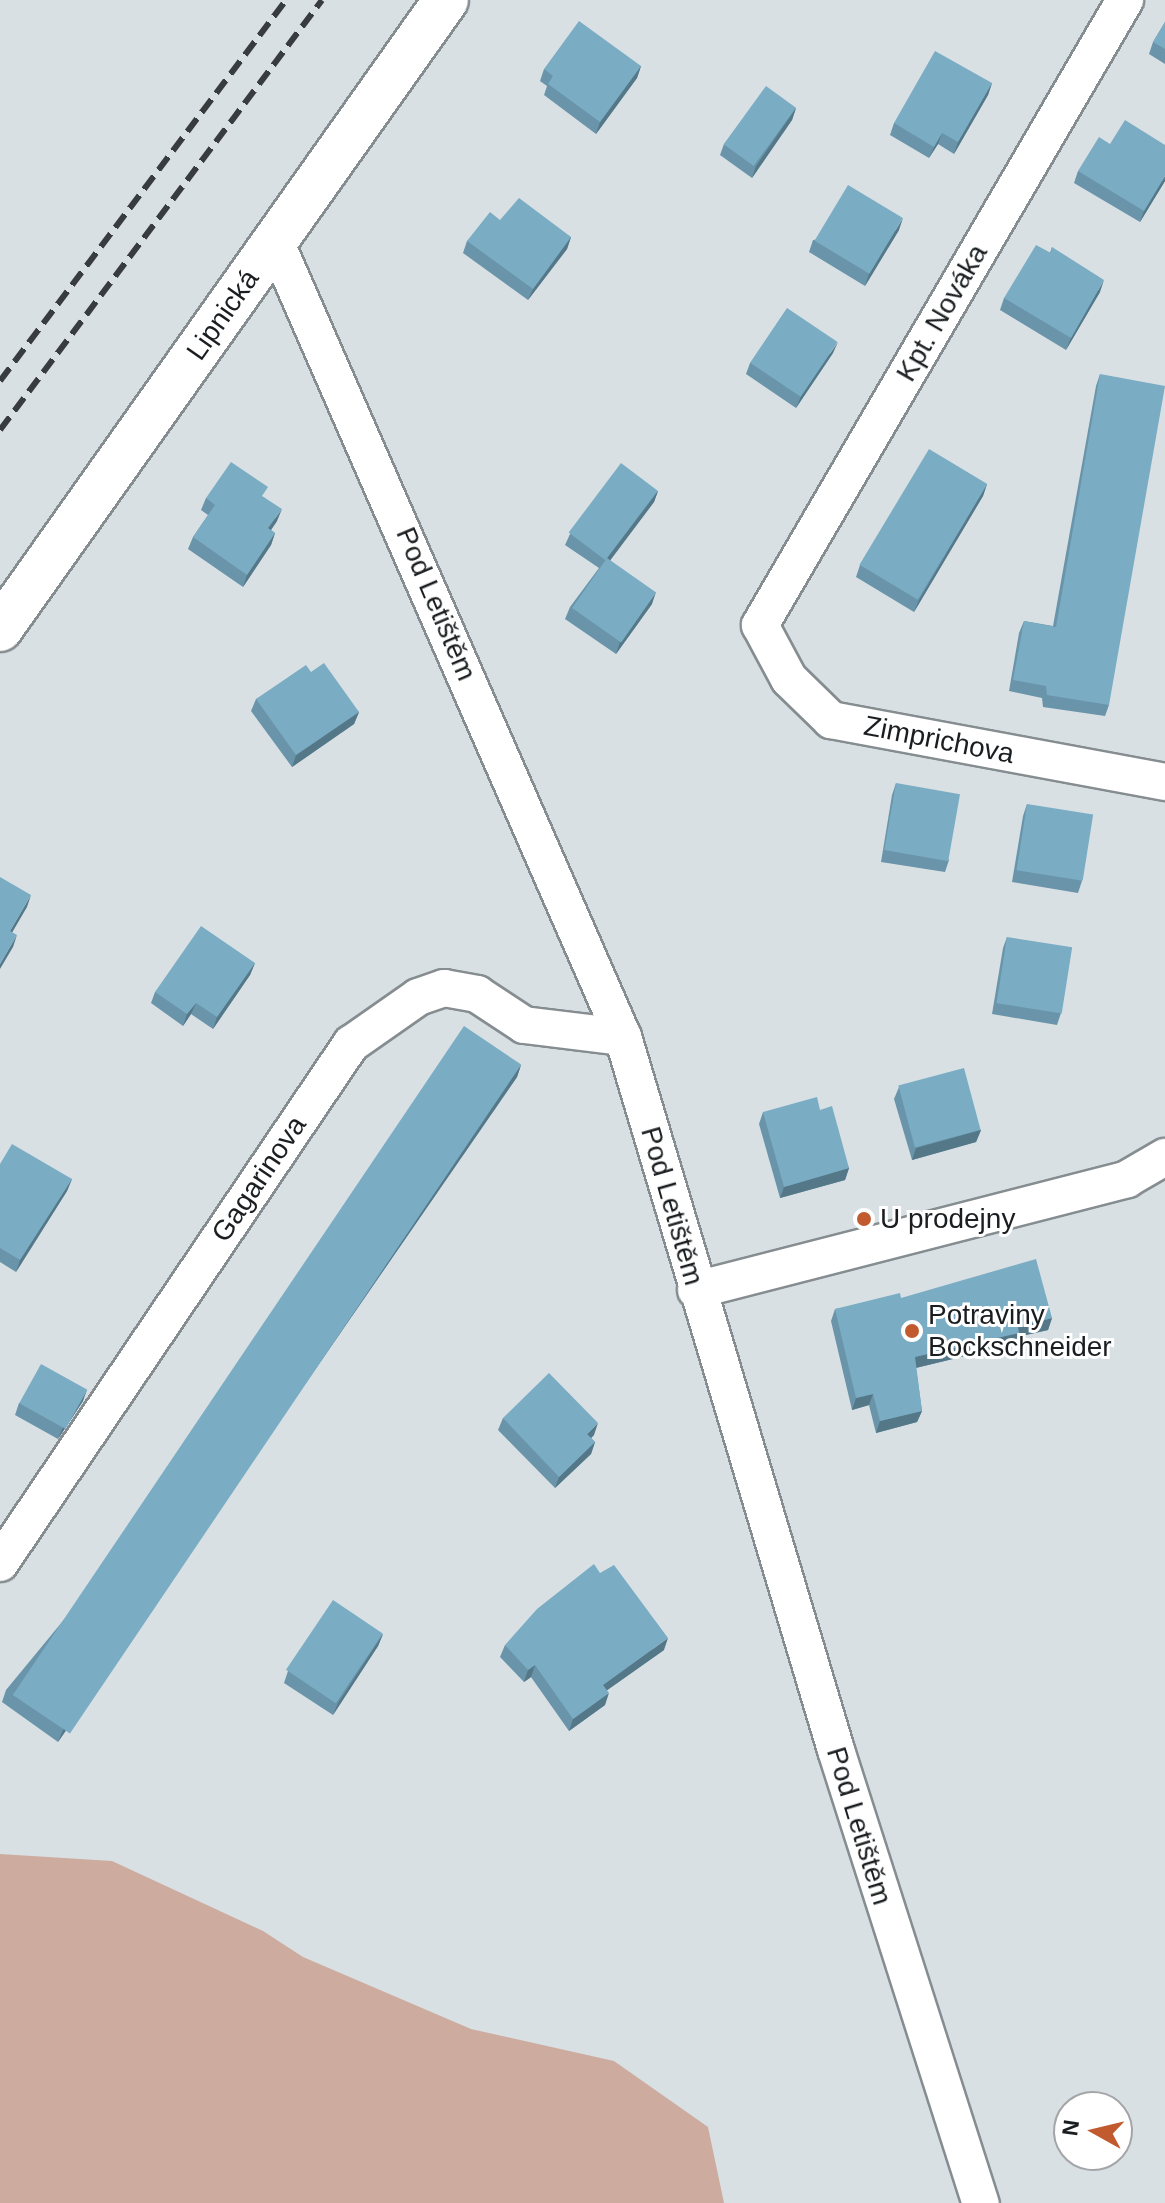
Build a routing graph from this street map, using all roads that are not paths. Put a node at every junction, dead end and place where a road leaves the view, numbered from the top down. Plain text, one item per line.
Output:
1 (446, 0) edge
2 (1125, 0) edge
3 (275, 241) junction
4 (760, 625) joint
5 (0, 629) edge
6 (1165, 782) edge
7 (623, 1037) junction
8 (1165, 1157) edge
9 (696, 1290) junction
10 (0, 1563) edge
11 (981, 2203) edge

1 - 3 street, Lipnická
2 - 4 street, Kpt. Nováka
3 - 5 street, Lipnická
3 - 7 street, Pod Letištěm
4 - 6 street, Zimprichova
7 - 9 street, Pod Letištěm
7 - 10 street, Gagarinova
8 - 9 street
9 - 11 street, Pod Letištěm

